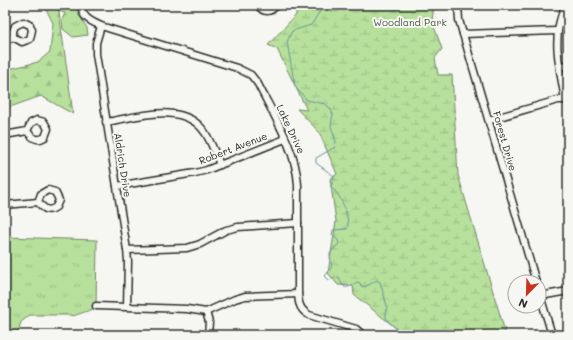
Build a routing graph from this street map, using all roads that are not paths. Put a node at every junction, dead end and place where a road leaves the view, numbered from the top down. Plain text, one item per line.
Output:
1 (258, 5) edge
2 (276, 5) edge
3 (458, 5) edge
4 (566, 5) edge
5 (82, 10) dead end
6 (101, 26) junction
7 (557, 31) junction
8 (463, 34) junction
9 (12, 37) dead end
10 (5, 41) edge
11 (568, 65) edge
12 (560, 66) junction
13 (566, 100) edge
14 (489, 120) junction
15 (106, 122) junction
16 (27, 132) dead end
17 (5, 135) edge
18 (285, 139) junction
19 (220, 165) junction
20 (117, 186) junction
21 (38, 202) dead end
22 (5, 204) edge
23 (298, 223) junction
24 (127, 250) junction
25 (534, 274) edge
26 (568, 291) edge
27 (547, 293) edge
28 (298, 294) junction
29 (96, 306) dead end
30 (127, 307) junction
31 (206, 312) junction
32 (546, 314) edge
33 (208, 335) edge
34 (363, 335) edge
35 (552, 335) edge

1 - 2 street
3 - 8 street, Forest Drive
4 - 7 street
5 - 6 street, Lake Drive
6 - 15 street, Aldrich Drive
6 - 18 street, Lake Drive
7 - 8 street
7 - 12 street
8 - 14 street, Forest Drive
9 - 10 street
11 - 12 street
12 - 13 street
13 - 14 street
14 - 25 street, Forest Drive
15 - 19 street
15 - 20 street, Aldrich Drive
16 - 17 street
18 - 19 street, Robert Avenue
18 - 23 street, Lake Drive
19 - 20 street, Robert Avenue
20 - 24 street, Aldrich Drive
21 - 22 street
23 - 24 street
23 - 28 street, Lake Drive
24 - 30 street, Aldrich Drive
26 - 27 street
28 - 31 street
28 - 34 street, Lake Drive
29 - 30 street
30 - 31 street
31 - 33 street
32 - 35 street

